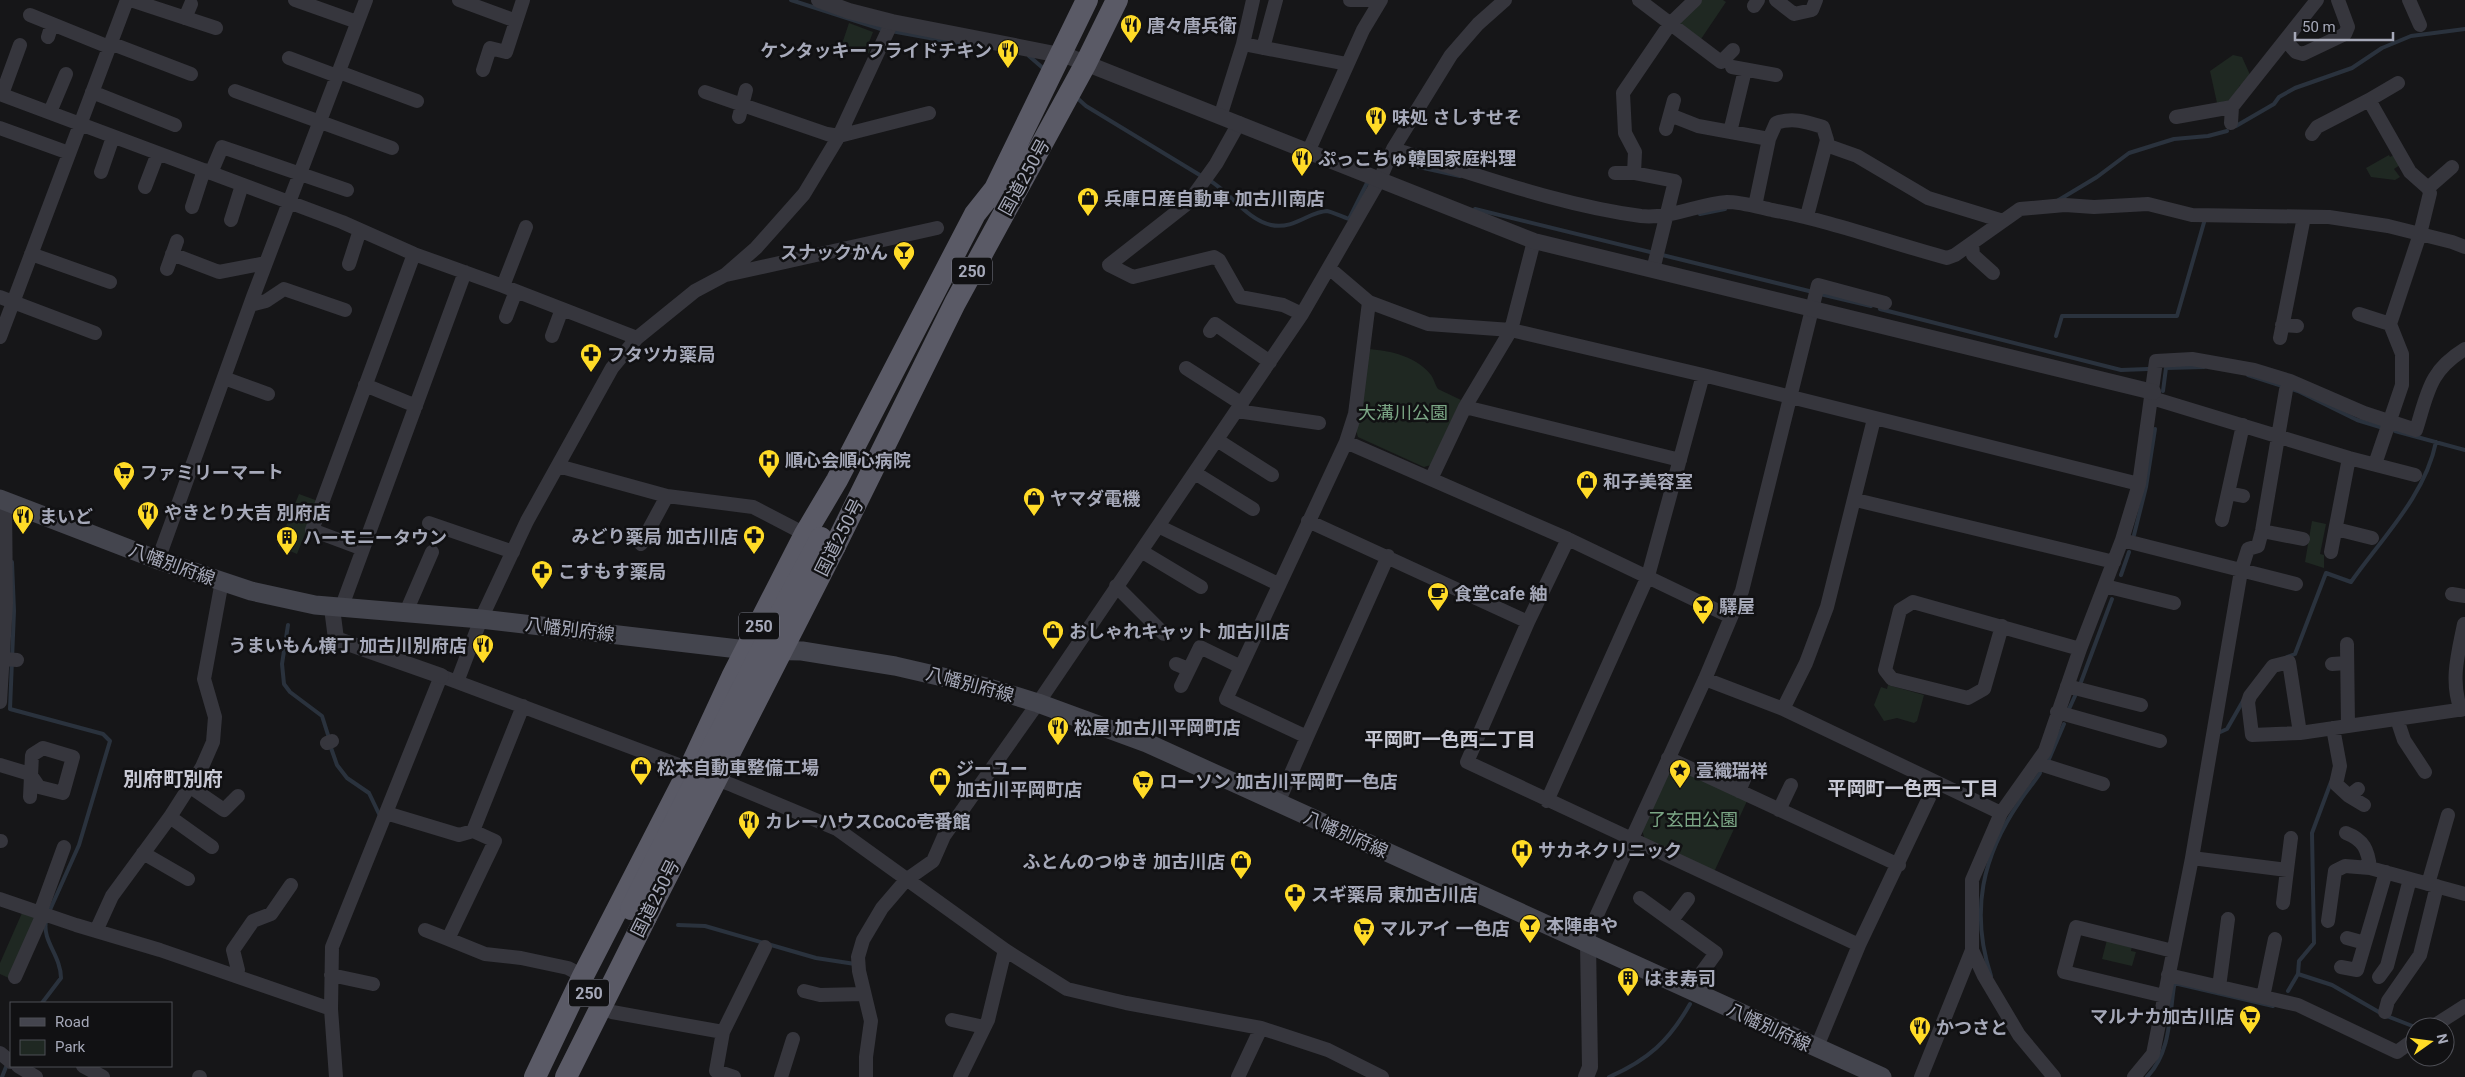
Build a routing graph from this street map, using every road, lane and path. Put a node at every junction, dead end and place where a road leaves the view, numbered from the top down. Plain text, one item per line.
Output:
1 (127, 0) edge
2 (132, 0) edge
3 (366, 0) edge
4 (458, 0) edge
5 (523, 0) edge
6 (819, 0) edge
7 (1087, 0) edge
8 (1117, 0) edge
9 (1253, 0) edge
10 (1276, 0) edge
11 (1350, 0) edge
12 (1505, 0) edge
13 (1639, 0) edge
14 (1695, 0) edge
15 (1776, 0) edge
16 (1816, 0) edge
17 (2317, 0) edge
18 (2338, 0) edge
19 (2409, 0) edge
20 (1376, 1) edge
21 (293, 3) edge
22 (191, 4) dead end
23 (30, 15) dead end
24 (185, 18) junction
25 (516, 21) junction
26 (357, 22) junction
27 (892, 22) junction
28 (1670, 24) junction
29 (2420, 26) dead end
30 (216, 28) dead end
31 (2286, 41) junction
32 (1243, 44) junction
33 (20, 45) dead end
34 (109, 45) junction
35 (1263, 48) junction
36 (1733, 50) dead end
37 (1060, 54) junction
38 (289, 58) dead end
39 (1086, 63) junction
40 (1346, 64) junction
41 (483, 70) dead end
42 (66, 74) dead end
43 (191, 74) dead end
44 (338, 74) junction
45 (1776, 75) dead end
46 (2398, 83) dead end
47 (245, 90) dead end
48 (746, 90) dead end
49 (92, 92) junction
50 (705, 92) dead end
51 (1, 94) edge
52 (1674, 100) dead end
53 (2369, 100) junction
54 (417, 101) dead end
55 (2232, 107) junction
56 (741, 111) junction
57 (50, 112) junction
58 (929, 112) dead end
59 (1670, 115) junction
60 (1220, 117) junction
61 (2176, 117) dead end
62 (320, 121) junction
63 (1239, 123) junction
64 (2231, 123) dead end
65 (79, 124) junction
66 (175, 125) dead end
67 (0, 128) edge
68 (1666, 129) dead end
69 (1730, 132) junction
70 (2312, 134) dead end
71 (839, 136) junction
72 (113, 137) junction
73 (1769, 139) junction
74 (1826, 145) junction
75 (392, 148) dead end
76 (1393, 149) junction
77 (1309, 150) junction
78 (69, 153) junction
79 (158, 154) junction
80 (2452, 167) dead end
81 (101, 172) dead end
82 (208, 172) junction
83 (300, 173) junction
84 (1615, 173) dead end
85 (1634, 173) junction
86 (1380, 179) junction
87 (242, 185) junction
88 (145, 187) dead end
89 (2428, 188) junction
90 (347, 190) dead end
91 (288, 203) junction
92 (1755, 206) junction
93 (192, 208) dead end
94 (1667, 216) junction
95 (1807, 216) junction
96 (2304, 217) junction
97 (231, 220) dead end
98 (2003, 221) junction
99 (526, 227) dead end
100 (937, 228) dead end
101 (360, 230) junction
102 (2420, 234) junction
103 (1534, 241) junction
104 (1972, 243) junction
105 (2465, 247) edge
106 (31, 254) junction
107 (414, 254) junction
108 (266, 263) junction
109 (349, 264) dead end
110 (1328, 268) junction
111 (167, 269) dead end
112 (1653, 270) junction
113 (465, 272) junction
114 (1993, 273) dead end
115 (725, 275) junction
116 (102, 284) dead end
117 (510, 288) junction
118 (7, 300) edge
119 (1369, 302) junction
120 (1885, 303) dead end
121 (250, 305) junction
122 (562, 309) junction
123 (1813, 309) junction
124 (345, 310) dead end
125 (1302, 314) junction
126 (2359, 314) dead end
127 (506, 317) dead end
128 (2390, 324) junction
129 (2297, 326) dead end
130 (1210, 330) dead end
131 (1511, 330) junction
132 (95, 333) dead end
133 (552, 336) dead end
134 (0, 338) edge
135 (637, 338) junction
136 (2465, 349) edge
137 (1270, 362) junction
138 (1186, 368) dead end
139 (1703, 375) junction
140 (224, 378) junction
141 (365, 385) junction
142 (2286, 390) dead end
143 (268, 394) dead end
144 (2152, 395) junction
145 (1791, 398) junction
146 (416, 406) junction
147 (1465, 407) junction
148 (1239, 408) junction
149 (1874, 419) junction
150 (1319, 423) dead end
151 (2243, 425) junction
152 (2388, 427) junction
153 (2278, 436) junction
154 (1218, 440) junction
155 (1346, 442) junction
156 (2349, 458) junction
157 (1680, 460) junction
158 (2375, 464) junction
159 (558, 466) junction
160 (1195, 473) junction
161 (1272, 475) dead end
162 (2415, 475) dead end
163 (1430, 479) junction
164 (2139, 484) junction
165 (2228, 494) junction
166 (667, 496) junction
167 (2242, 496) dead end
168 (2, 500) edge
169 (1856, 500) junction
170 (1253, 509) dead end
171 (2222, 520) dead end
172 (1308, 521) junction
173 (429, 523) dead end
174 (1158, 526) junction
175 (2336, 529) junction
176 (2262, 531) junction
177 (2372, 538) dead end
178 (1568, 539) junction
179 (2303, 539) dead end
180 (820, 540) junction
181 (2122, 540) junction
182 (641, 544) dead end
183 (363, 549) junction
184 (432, 552) dead end
185 (513, 552) junction
186 (1141, 552) junction
187 (2331, 552) dead end
188 (1388, 556) junction
189 (158, 560) junction
190 (2114, 562) junction
191 (2241, 571) junction
192 (1648, 576) junction
193 (222, 581) junction
194 (1278, 584) junction
195 (2296, 584) dead end
196 (1116, 586) junction
197 (2105, 586) junction
198 (1201, 587) dead end
199 (3, 603) edge
200 (2165, 605) dead end
201 (337, 607) junction
202 (406, 612) junction
203 (1731, 616) junction
204 (481, 619) junction
205 (1528, 622) junction
206 (2464, 624) edge
207 (2002, 626) junction
208 (3, 633) edge
209 (1164, 634) dead end
210 (2347, 644) dead end
211 (2080, 649) junction
212 (747, 650) junction
213 (2348, 663) junction
214 (2332, 664) dead end
215 (1241, 667) junction
216 (449, 679) junction
217 (1704, 679) junction
218 (1, 686) edge
219 (1180, 686) dead end
220 (2067, 686) junction
221 (0, 702) edge
222 (1038, 703) junction
223 (2141, 705) dead end
224 (523, 706) junction
225 (1783, 709) junction
226 (2463, 710) edge
227 (2058, 712) junction
228 (2397, 719) junction
229 (2348, 726) junction
230 (2333, 728) junction
231 (2300, 734) junction
232 (1307, 737) junction
233 (2160, 741) dead end
234 (1668, 758) junction
235 (2037, 763) junction
236 (0, 766) edge
237 (1749, 768) dead end
238 (689, 770) junction
239 (2425, 772) dead end
240 (1936, 782) junction
241 (1790, 785) dead end
242 (2094, 785) dead end
243 (189, 786) junction
244 (1738, 791) junction
245 (30, 796) dead end
246 (238, 796) dead end
247 (1547, 801) junction
248 (1278, 803) junction
249 (2364, 805) dead end
250 (1779, 810) junction
251 (2001, 812) junction
252 (386, 813) junction
253 (2448, 815) dead end
254 (170, 817) junction
255 (473, 830) junction
256 (2346, 833) dead end
257 (2292, 838) dead end
258 (1631, 839) junction
259 (64, 847) dead end
260 (212, 847) dead end
261 (144, 853) junction
262 (2192, 858) junction
263 (1899, 865) junction
264 (2370, 868) junction
265 (2287, 870) junction
266 (2386, 872) junction
267 (188, 879) dead end
268 (2410, 879) junction
269 (906, 880) junction
270 (291, 885) dead end
271 (2433, 885) junction
272 (2465, 894) edge
273 (1640, 898) dead end
274 (0, 899) edge
275 (1688, 899) dead end
276 (2283, 902) dead end
277 (639, 913) junction
278 (45, 915) junction
279 (2228, 919) dead end
280 (1672, 920) junction
281 (2328, 921) dead end
282 (425, 930) dead end
283 (96, 931) junction
284 (2347, 938) dead end
285 (448, 939) junction
286 (2275, 939) dead end
287 (2364, 943) junction
288 (1588, 944) junction
289 (1860, 945) junction
290 (764, 948) dead end
291 (1005, 950) junction
292 (1972, 950) junction
293 (2173, 951) junction
294 (2341, 967) dead end
295 (331, 975) junction
296 (2168, 975) junction
297 (236, 976) junction
298 (583, 976) junction
299 (15, 977) dead end
300 (2379, 977) dead end
301 (373, 984) dead end
302 (2219, 987) junction
303 (1689, 990) junction
304 (804, 991) dead end
305 (864, 994) junction
306 (2164, 996) junction
307 (2263, 997) junction
308 (2465, 1006) edge
309 (330, 1009) junction
310 (612, 1012) dead end
311 (2384, 1012) dead end
312 (2448, 1017) edge
313 (952, 1020) dead end
314 (984, 1027) junction
315 (1261, 1028) junction
316 (723, 1032) junction
317 (792, 1039) dead end
318 (2405, 1046) edge
319 (1816, 1049) junction
320 (20, 1067) edge
321 (85, 1067) edge
322 (35, 1073) edge
323 (715, 1074) edge
324 (102, 1077) edge
325 (336, 1077) edge
326 (535, 1077) edge
327 (546, 1077) edge
328 (566, 1077) edge
329 (734, 1077) edge
330 (781, 1077) edge
331 (866, 1077) edge
332 (960, 1077) edge
333 (1238, 1077) edge
334 (1382, 1077) edge
335 (1586, 1077) edge
336 (1882, 1077) edge
337 (1921, 1077) edge
338 (2054, 1077) edge
339 (2134, 1077) edge

1 - 34 street
2 - 24 street
3 - 26 street
4 - 25 street
5 - 25 street
6 - 27 street
7 - 37 highway, 国道250号 / 250
8 - 39 highway, 国道250号 / 250
9 - 32 street
10 - 35 street
11 - 20 street
12 - 76 street
13 - 28 street
14 - 28 street
15 - 16 street
17 - 31 street
18 - 31 street
19 - 29 street
20 - 40 street
21 - 26 street
22 - 24 street
23 - 34 street
24 - 30 street
25 - 41 street
26 - 44 street
27 - 37 street
27 - 71 street
28 - 36 street
28 - 85 street
31 - 55 street
32 - 35 street
32 - 60 street
33 - 51 street
34 - 43 street
34 - 49 street
35 - 40 street
37 - 39 street
37 - 180 highway, 国道250号 / 250
38 - 44 street
39 - 60 street
39 - 180 highway, 国道250号 / 250
40 - 77 street
42 - 57 street
44 - 54 street
44 - 62 street
45 - 69 street
46 - 53 street
47 - 62 street
48 - 56 street
49 - 65 street
49 - 66 street
50 - 56 street
51 - 57 street
52 - 59 street
53 - 70 street
53 - 89 street
55 - 61 street
55 - 64 street
56 - 71 street
57 - 65 street
58 - 71 street
59 - 68 street
59 - 69 street
60 - 63 street
62 - 75 street
62 - 83 street
63 - 77 street
63 - 125 street
65 - 72 street
65 - 78 street
67 - 78 street
69 - 73 street
71 - 115 street
72 - 79 street
72 - 81 street
73 - 74 street
73 - 92 street
74 - 95 street
74 - 98 street
76 - 86 street
76 - 94 street
77 - 86 street
78 - 106 street
79 - 82 street
79 - 88 street
80 - 89 street
82 - 83 street
82 - 87 street
82 - 93 street
83 - 90 street
83 - 91 street
84 - 85 street
85 - 94 street
86 - 103 street
86 - 110 street
87 - 91 street
87 - 97 street
89 - 102 street
91 - 101 street
91 - 108 street
92 - 94 street
92 - 95 street
94 - 112 street
95 - 104 street
96 - 98 street
96 - 102 street
96 - 129 street
98 - 104 street
99 - 117 street
100 - 115 street
101 - 107 street
101 - 109 street
102 - 105 street
102 - 128 street
103 - 112 street
103 - 131 street
104 - 114 street
106 - 116 street
106 - 118 street
107 - 113 street
107 - 141 street
108 - 111 street
108 - 121 street
110 - 119 street
110 - 125 street
112 - 123 street
113 - 117 street
113 - 146 street
115 - 135 street
117 - 122 street
117 - 127 street
118 - 132 street
118 - 134 street
119 - 131 street
119 - 155 street
120 - 123 street
121 - 124 street
121 - 140 street
122 - 133 street
122 - 135 street
123 - 144 street
123 - 145 street
125 - 137 street
126 - 128 street
128 - 152 street
130 - 137 street
131 - 139 street
131 - 147 street
135 - 159 street
136 - 152 street
137 - 148 street
138 - 148 street
139 - 145 street
139 - 157 street
140 - 143 street
140 - 189 street
141 - 146 street
141 - 183 street
142 - 153 street
144 - 151 street
144 - 152 street
144 - 164 street
145 - 149 street
145 - 203 street
146 - 183 street
147 - 157 street
147 - 163 street
148 - 150 street
148 - 154 street
149 - 164 street
149 - 169 street
151 - 153 street
151 - 165 street
152 - 158 street
153 - 156 street
153 - 176 street
154 - 160 street
154 - 161 street
155 - 163 street
155 - 172 street
156 - 158 street
156 - 175 street
157 - 192 street
158 - 162 street
159 - 166 street
159 - 185 street
160 - 170 street
160 - 174 street
163 - 178 street
164 - 181 street
165 - 167 street
165 - 171 street
166 - 180 street
166 - 182 street
168 - 189 main road, 八幡別府線
168 - 199 street
169 - 190 street
169 - 225 street
172 - 188 street
172 - 194 street
173 - 185 street
174 - 186 street
174 - 194 street
175 - 177 street
175 - 187 street
176 - 179 street
176 - 191 street
178 - 192 street
178 - 205 street
180 - 212 highway, 250
180 - 277 highway, 国道250号 / 250, bridge
181 - 190 street
181 - 191 street
183 - 201 street
184 - 202 street
185 - 204 street
186 - 196 street
186 - 198 street
188 - 205 street
188 - 232 street
189 - 193 main road, 八幡別府線
190 - 197 street
191 - 195 street
191 - 262 street
192 - 203 street
192 - 247 street
193 - 201 main road, 八幡別府線
193 - 243 street
194 - 215 street
196 - 209 street
196 - 222 street
197 - 200 street
197 - 211 street
199 - 208 street
201 - 202 main road, 八幡別府線
201 - 216 street
202 - 204 main road, 八幡別府線
203 - 217 street
204 - 212 main road, 八幡別府線
204 - 216 street
205 - 247 street
206 - 226 street
207 - 207 street
207 - 211 street
208 - 218 street
210 - 213 street
211 - 220 street
212 - 222 main road, 八幡別府線
212 - 238 highway, 250
213 - 214 street
213 - 229 street
215 - 219 street
215 - 232 street
216 - 224 street
216 - 252 street
217 - 225 street
217 - 234 street
218 - 221 street
220 - 223 street
220 - 227 street
222 - 248 main road, 八幡別府線
222 - 269 street
224 - 238 street
224 - 255 street
225 - 240 street
226 - 228 street
227 - 233 street
227 - 235 street
228 - 229 street
228 - 239 street
229 - 230 street
230 - 231 street
230 - 249 street
231 - 231 street
232 - 248 street
234 - 244 street
234 - 258 street
235 - 242 street
235 - 251 street
236 - 245 street
237 - 244 street
238 - 269 street
238 - 298 highway, 250
240 - 251 street
240 - 263 street
241 - 250 street
243 - 246 street
243 - 254 street
244 - 250 street
247 - 258 street
248 - 288 main road, 八幡別府線
250 - 263 street
251 - 292 street
252 - 255 street
252 - 295 street
253 - 271 street
254 - 260 street
254 - 261 street
255 - 285 street
256 - 264 street
257 - 265 street
258 - 288 street
258 - 289 street
259 - 278 street
261 - 267 street
261 - 283 street
262 - 265 street
262 - 293 street
263 - 289 street
264 - 266 street
264 - 281 street
265 - 276 street
266 - 268 street
266 - 287 street
268 - 271 street
268 - 300 street
269 - 291 street
269 - 305 street
270 - 297 street
271 - 272 street
271 - 311 street
273 - 280 street
274 - 278 street
275 - 280 street
277 - 327 highway, 国道250号 / 250
277 - 328 highway, 国道250号 / 250
278 - 283 street
278 - 299 street
279 - 302 street
280 - 303 street
282 - 285 street
283 - 297 street
284 - 287 street
285 - 298 street
286 - 307 street
287 - 294 street
288 - 303 main road, 八幡別府線
288 - 335 street
289 - 319 street
290 - 316 street
291 - 314 street
291 - 315 street
292 - 337 street
292 - 338 street
293 - 296 street
293 - 306 street
295 - 301 street
295 - 309 street
296 - 302 street
296 - 306 street
297 - 309 street
298 - 326 highway, 250
302 - 307 street
303 - 319 main road, 八幡別府線
304 - 305 street
305 - 331 street
306 - 339 street
307 - 318 street
308 - 312 street
309 - 325 street
310 - 316 street
313 - 314 street
314 - 332 street
315 - 333 street
315 - 334 street
316 - 323 street
317 - 330 street
319 - 336 main road, 八幡別府線
320 - 322 street
321 - 324 street
323 - 329 street

